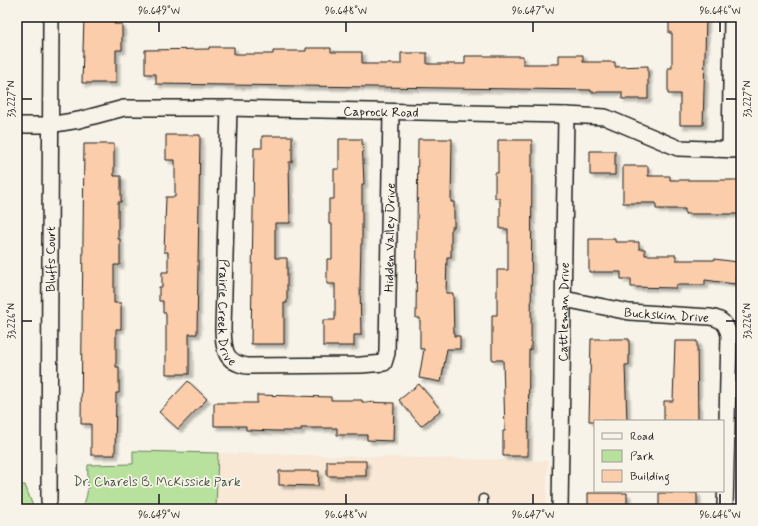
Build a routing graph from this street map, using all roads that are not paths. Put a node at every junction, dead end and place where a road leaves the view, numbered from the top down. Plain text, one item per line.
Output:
1 (51, 17) edge
2 (732, 17) edge
3 (229, 108) junction
4 (391, 112) junction
5 (566, 115) junction
6 (17, 124) edge
7 (49, 125) junction
8 (736, 150) edge
9 (564, 299) junction
10 (384, 363) joint
11 (483, 499) dead end
12 (49, 501) dead end
13 (483, 509) edge
14 (560, 509) edge
15 (725, 509) edge

1 - 7 street, Bluffs Court
2 - 8 street
3 - 4 street, Caprock Road
3 - 7 street, Caprock Road
3 - 10 street, Prairie Creek Drive
4 - 5 street, Caprock Road
4 - 10 street, Hidden Valley Drive
5 - 8 street, Caprock Road
5 - 9 street, Cattleman Drive
6 - 7 street, Caprock Road
7 - 12 street, Bluffs Court
9 - 14 street, Cattleman Drive
9 - 15 street, Buckskin Drive
11 - 13 lane

